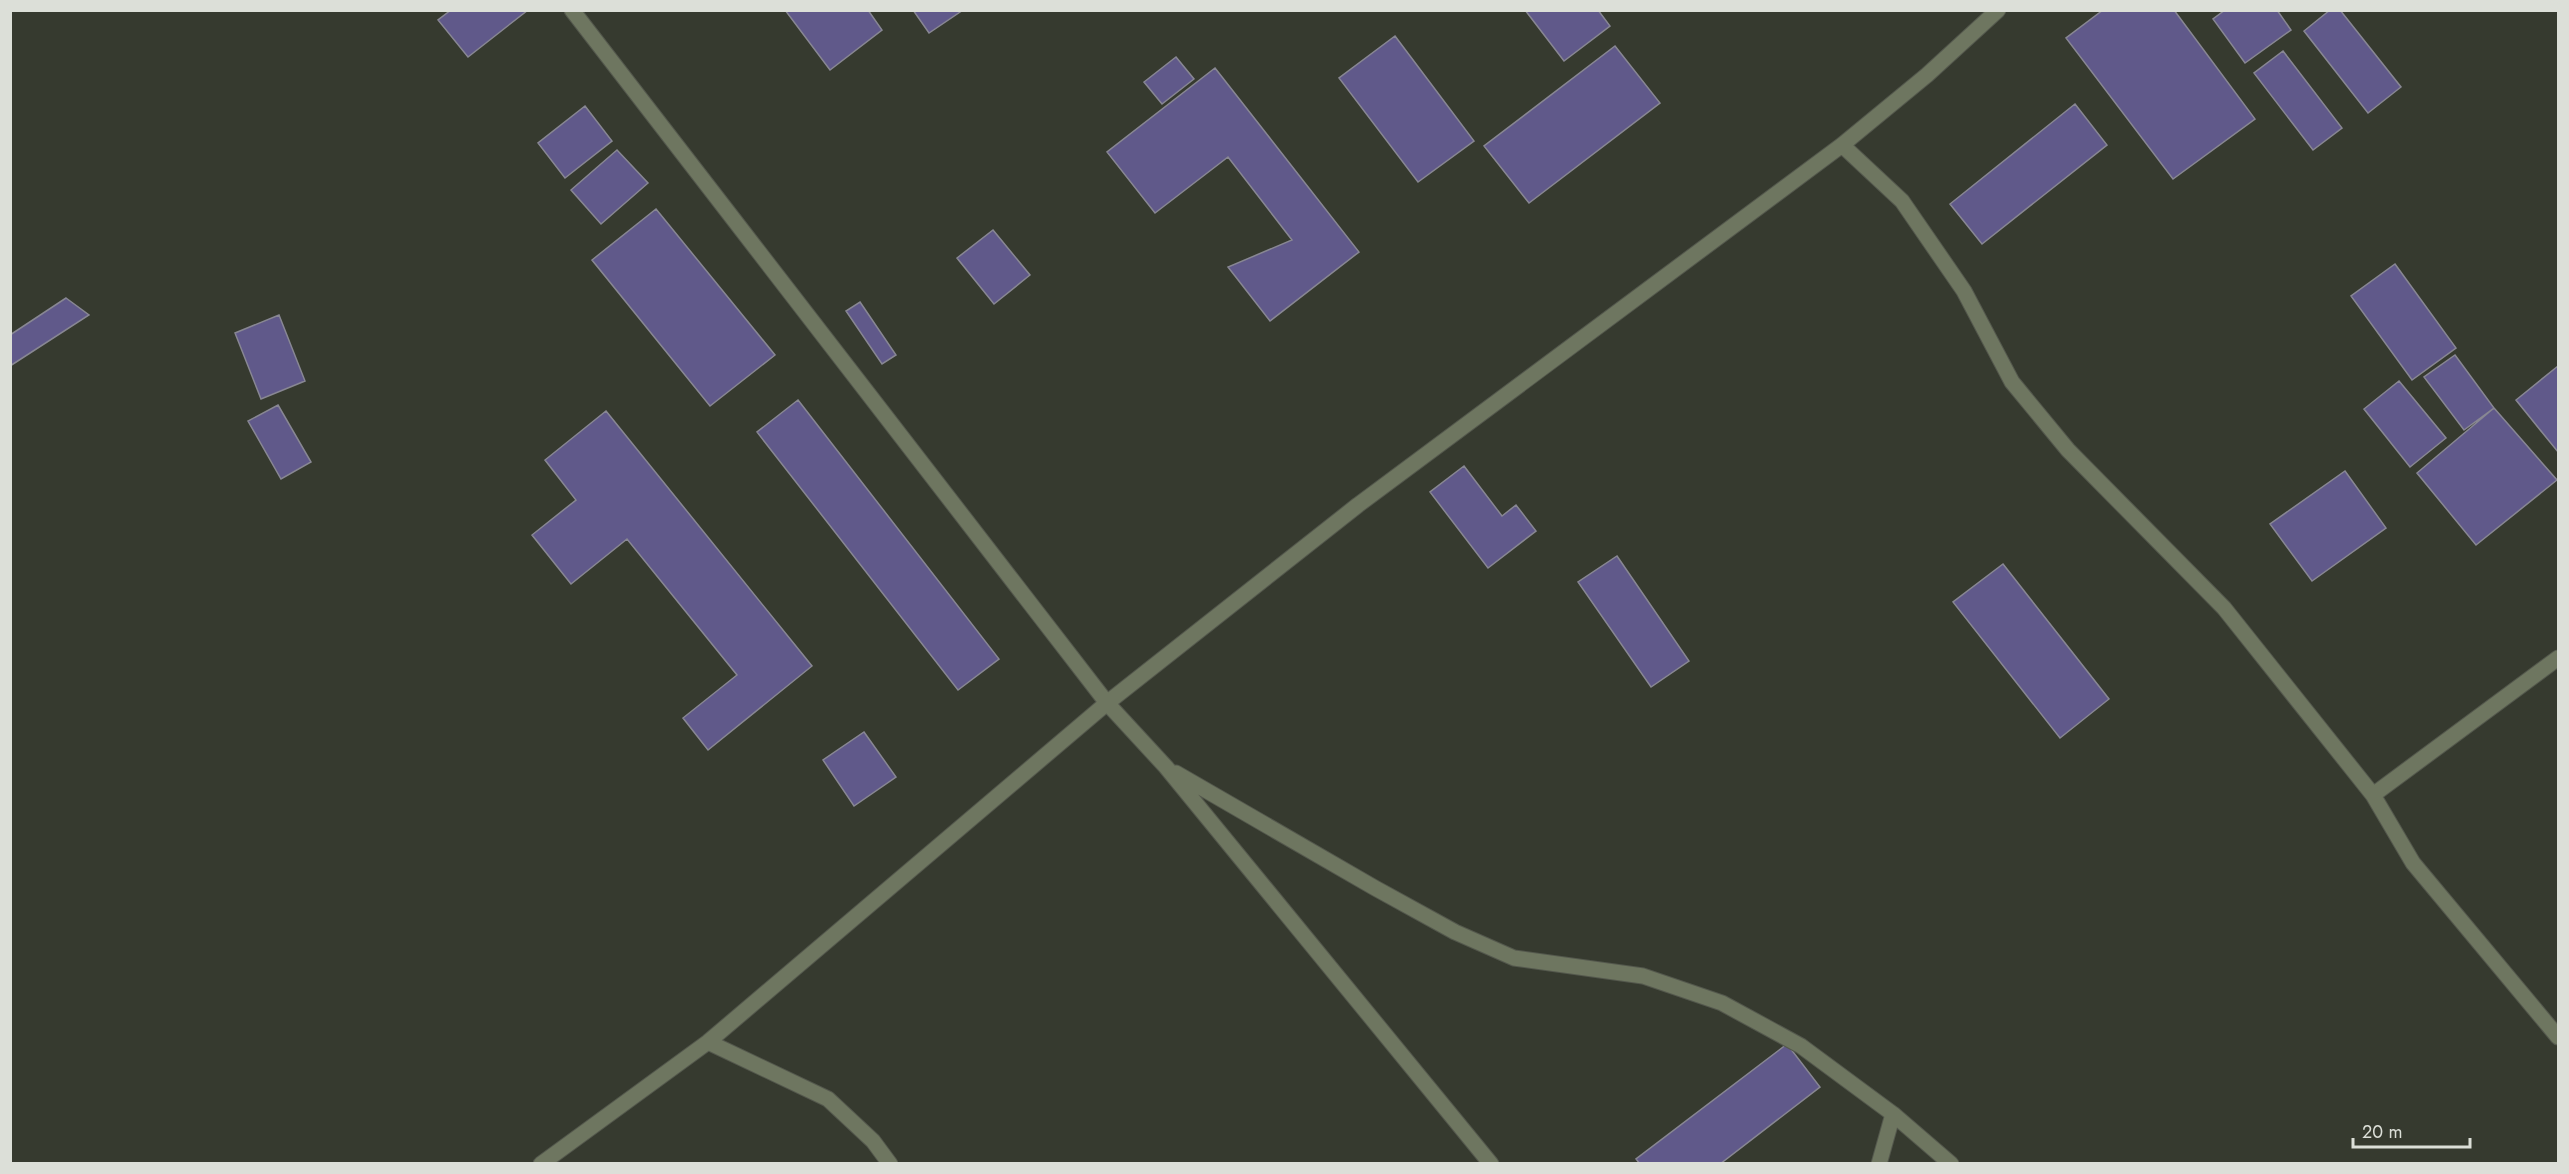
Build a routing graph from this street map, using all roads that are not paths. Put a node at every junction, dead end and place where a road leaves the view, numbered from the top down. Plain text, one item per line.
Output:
1 (572, 10) edge
2 (1998, 10) edge
3 (1842, 145) junction
4 (2559, 658) edge
5 (1107, 703) junction
6 (1166, 767) junction
7 (2373, 795) junction
8 (2559, 1037) edge
9 (708, 1042) junction
10 (1893, 1114) junction
11 (541, 1164) edge
12 (890, 1164) edge
13 (1491, 1164) edge
14 (1879, 1164) edge
15 (1951, 1164) edge

1 - 5 street
2 - 3 street
3 - 5 street
3 - 7 street
4 - 7 street
5 - 6 street
5 - 9 street
6 - 10 street
6 - 13 street
7 - 8 street
9 - 11 street
9 - 12 street
10 - 14 street
10 - 15 street

